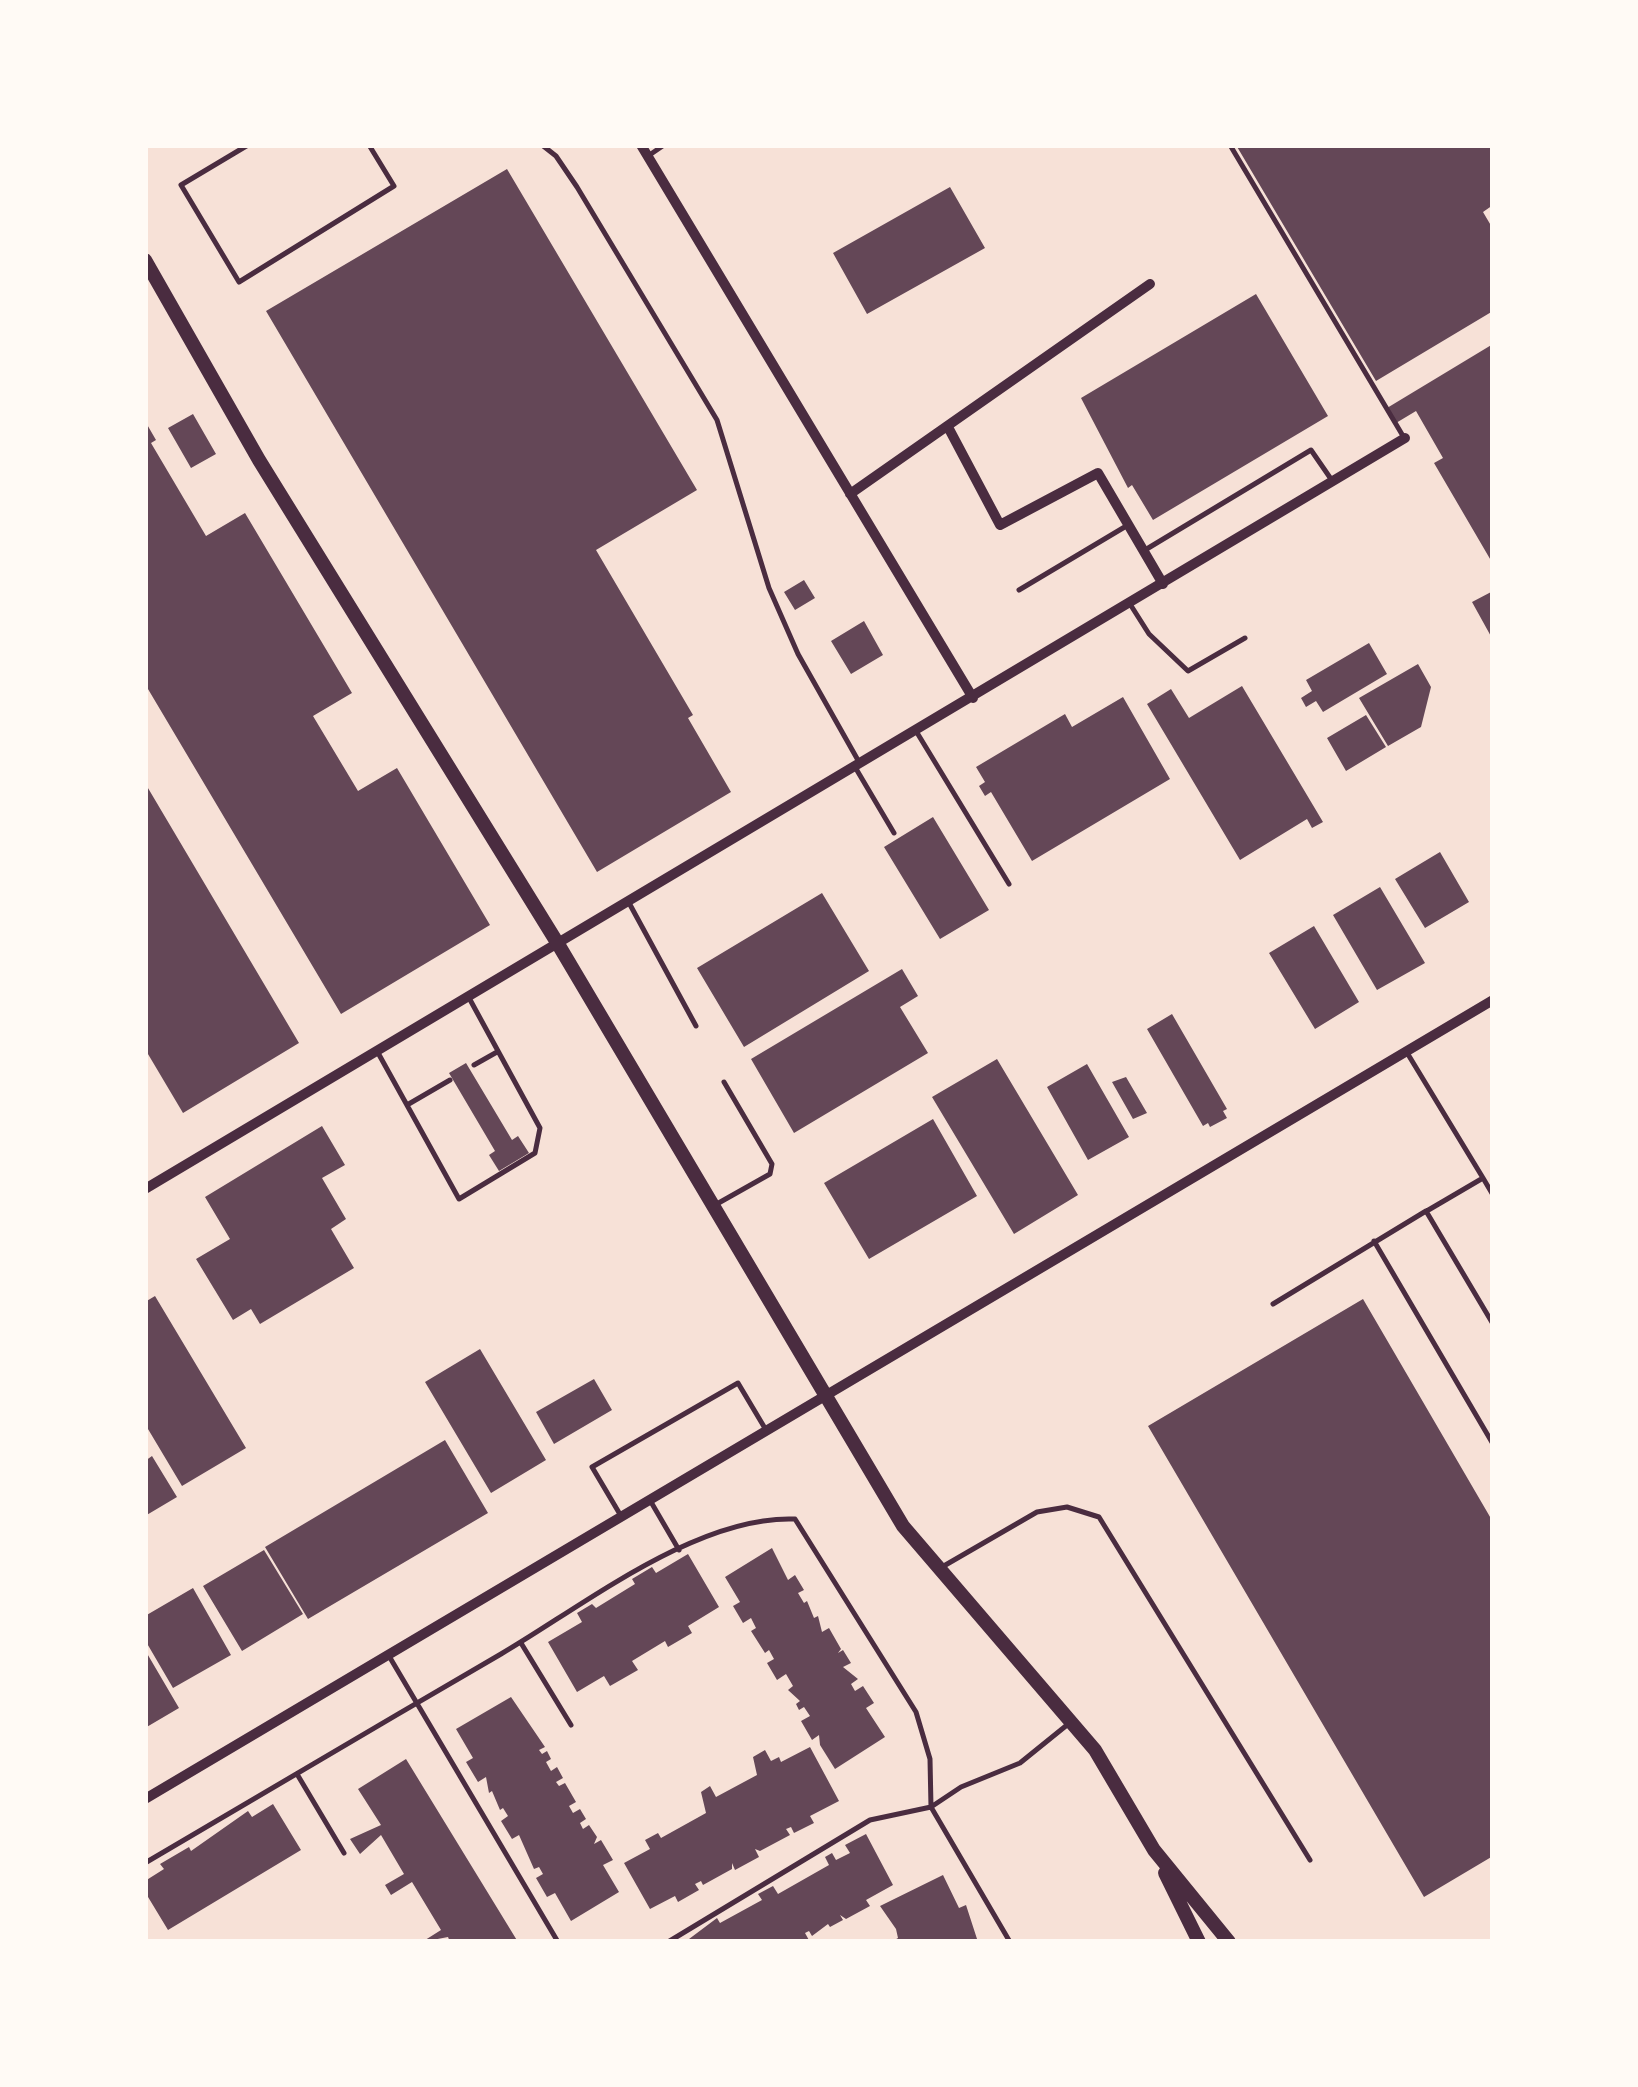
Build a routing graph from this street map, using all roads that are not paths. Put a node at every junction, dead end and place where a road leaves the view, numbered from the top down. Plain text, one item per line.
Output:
1 (248, 145) edge
2 (369, 145) edge
3 (542, 145) edge
4 (641, 145) edge
5 (664, 145) edge
6 (1230, 145) edge
7 (648, 156) junction
8 (145, 260) edge
9 (1150, 284) dead end
10 (948, 427) junction
11 (1405, 438) joint
12 (1332, 482) junction
13 (850, 494) junction
14 (1128, 525) junction
15 (1144, 552) junction
16 (1162, 584) junction
17 (1019, 590) dead end
18 (1130, 604) junction
19 (1245, 638) dead end
20 (973, 698) junction
21 (916, 731) junction
22 (858, 766) junction
23 (894, 833) dead end
24 (1009, 884) dead end
25 (628, 901) junction
26 (558, 944) junction
27 (468, 996) junction
28 (1493, 1000) edge
29 (696, 1026) dead end
30 (376, 1048) junction
31 (498, 1051) junction
32 (1406, 1051) junction
33 (474, 1065) dead end
34 (450, 1080) dead end
35 (724, 1082) dead end
36 (407, 1105) junction
37 (1483, 1178) junction
38 (145, 1189) edge
39 (1493, 1195) edge
40 (712, 1207) junction
41 (1420, 1215) junction
42 (1374, 1241) junction
43 (1273, 1304) dead end
44 (1493, 1324) edge
45 (826, 1395) junction
46 (766, 1430) junction
47 (1493, 1444) edge
48 (649, 1500) junction
49 (621, 1516) junction
50 (680, 1550) junction
51 (939, 1569) junction
52 (520, 1643) junction
53 (388, 1654) junction
54 (414, 1704) junction
55 (1071, 1722) junction
56 (571, 1724) dead end
57 (297, 1774) junction
58 (145, 1799) edge
59 (931, 1807) junction
60 (1154, 1850) junction
61 (344, 1853) dead end
62 (1310, 1860) dead end
63 (145, 1863) edge
64 (558, 1942) edge
65 (668, 1942) edge
66 (1010, 1942) edge
67 (1199, 1942) edge
68 (1229, 1942) edge

1 - 2 lane
3 - 22 lane
4 - 7 street
5 - 7 lane
6 - 11 lane
7 - 13 street
8 - 26 main road
9 - 10 street
10 - 13 street
10 - 14 street
11 - 12 street
12 - 15 lane
12 - 16 street
13 - 20 street
14 - 15 street
14 - 17 lane
15 - 16 street
16 - 18 street
18 - 19 lane
18 - 20 street
20 - 21 street
21 - 22 street
21 - 24 lane
22 - 23 lane
22 - 25 street
25 - 26 street
25 - 29 lane
26 - 27 street
26 - 40 main road
27 - 30 street
27 - 31 lane
28 - 32 street
30 - 36 lane
30 - 38 street
31 - 33 lane
31 - 36 lane
32 - 37 lane
32 - 45 street
34 - 36 lane
35 - 40 lane
37 - 39 lane
37 - 41 lane
40 - 45 main road
41 - 42 lane
41 - 44 lane
42 - 43 lane
42 - 47 lane
45 - 46 street
45 - 51 main road
46 - 48 street
46 - 49 lane
48 - 49 street
48 - 50 lane
49 - 53 street
50 - 52 lane
50 - 59 lane
51 - 55 main road
51 - 62 lane
52 - 54 lane
52 - 56 lane
53 - 54 lane
53 - 58 street
54 - 57 lane
54 - 64 lane
55 - 59 lane
55 - 60 main road
57 - 61 lane
57 - 63 lane
59 - 65 lane
59 - 66 lane
60 - 67 main road
60 - 68 main road

